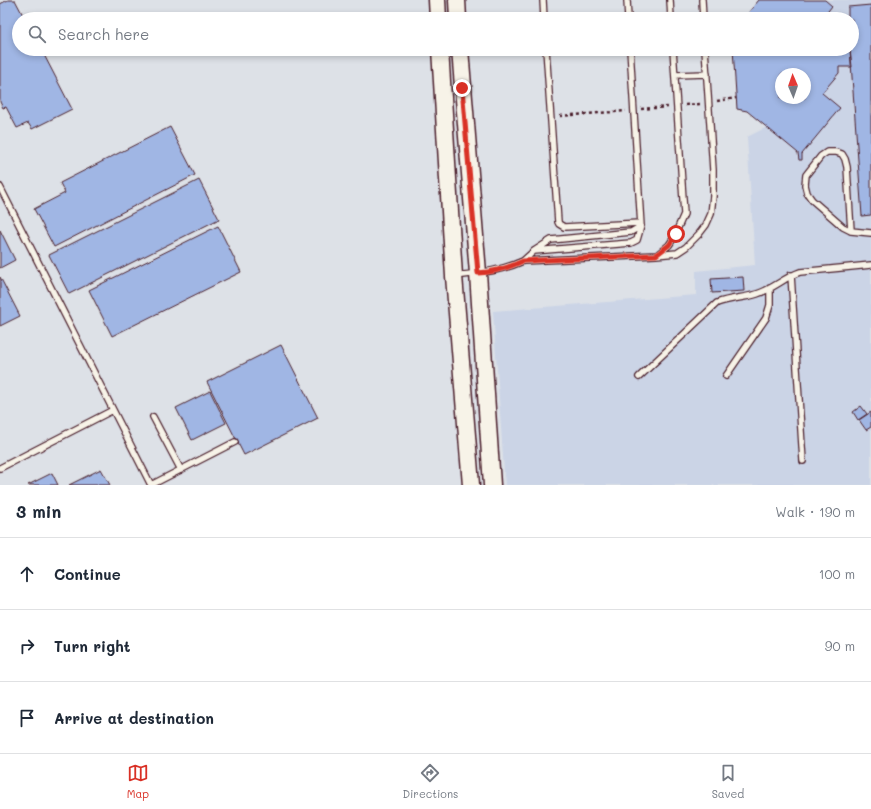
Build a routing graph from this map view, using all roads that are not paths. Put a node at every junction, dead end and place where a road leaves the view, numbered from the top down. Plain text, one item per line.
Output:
1 (437, 0) edge
2 (457, 0) edge
3 (543, 0) edge
4 (627, 0) edge
5 (670, 0) edge
6 (702, 0) edge
7 (438, 12) edge
8 (458, 12) edge
9 (544, 12) edge
10 (628, 12) edge
11 (671, 12) edge
12 (703, 12) edge
13 (440, 56) edge
14 (461, 56) edge
15 (546, 56) edge
16 (630, 56) edge
17 (674, 56) edge
18 (705, 56) edge
19 (706, 74) junction
20 (675, 75) junction
21 (0, 187) edge
22 (640, 224) junction
23 (851, 231) junction
24 (871, 233) edge
25 (534, 252) junction
26 (656, 255) junction
27 (523, 261) junction
28 (871, 265) edge
29 (478, 273) junction
30 (791, 275) junction
31 (454, 276) junction
32 (770, 288) junction
33 (726, 376) dead end
34 (638, 377) dead end
35 (113, 410) junction
36 (153, 417) dead end
37 (235, 442) dead end
38 (802, 461) dead end
39 (0, 468) edge
40 (181, 470) junction
41 (151, 485) edge
42 (471, 485) edge
43 (492, 485) edge

1 - 7 main road
2 - 8 main road
3 - 9 lane
4 - 10 lane
5 - 11 lane
6 - 12 lane
13 - 31 main road
14 - 29 main road
15 - 22 lane
16 - 22 lane
17 - 20 lane
18 - 19 lane
19 - 20 lane
19 - 26 lane
20 - 26 lane
21 - 35 lane
22 - 25 lane
22 - 25 lane
23 - 23 lane
23 - 24 lane
25 - 27 lane
26 - 27 lane
27 - 29 lane
28 - 30 lane
29 - 31 lane
29 - 43 main road
30 - 32 lane
30 - 38 lane
31 - 42 main road
32 - 33 lane
32 - 34 lane
35 - 39 lane
35 - 41 lane
36 - 40 lane
37 - 40 lane
40 - 41 lane

